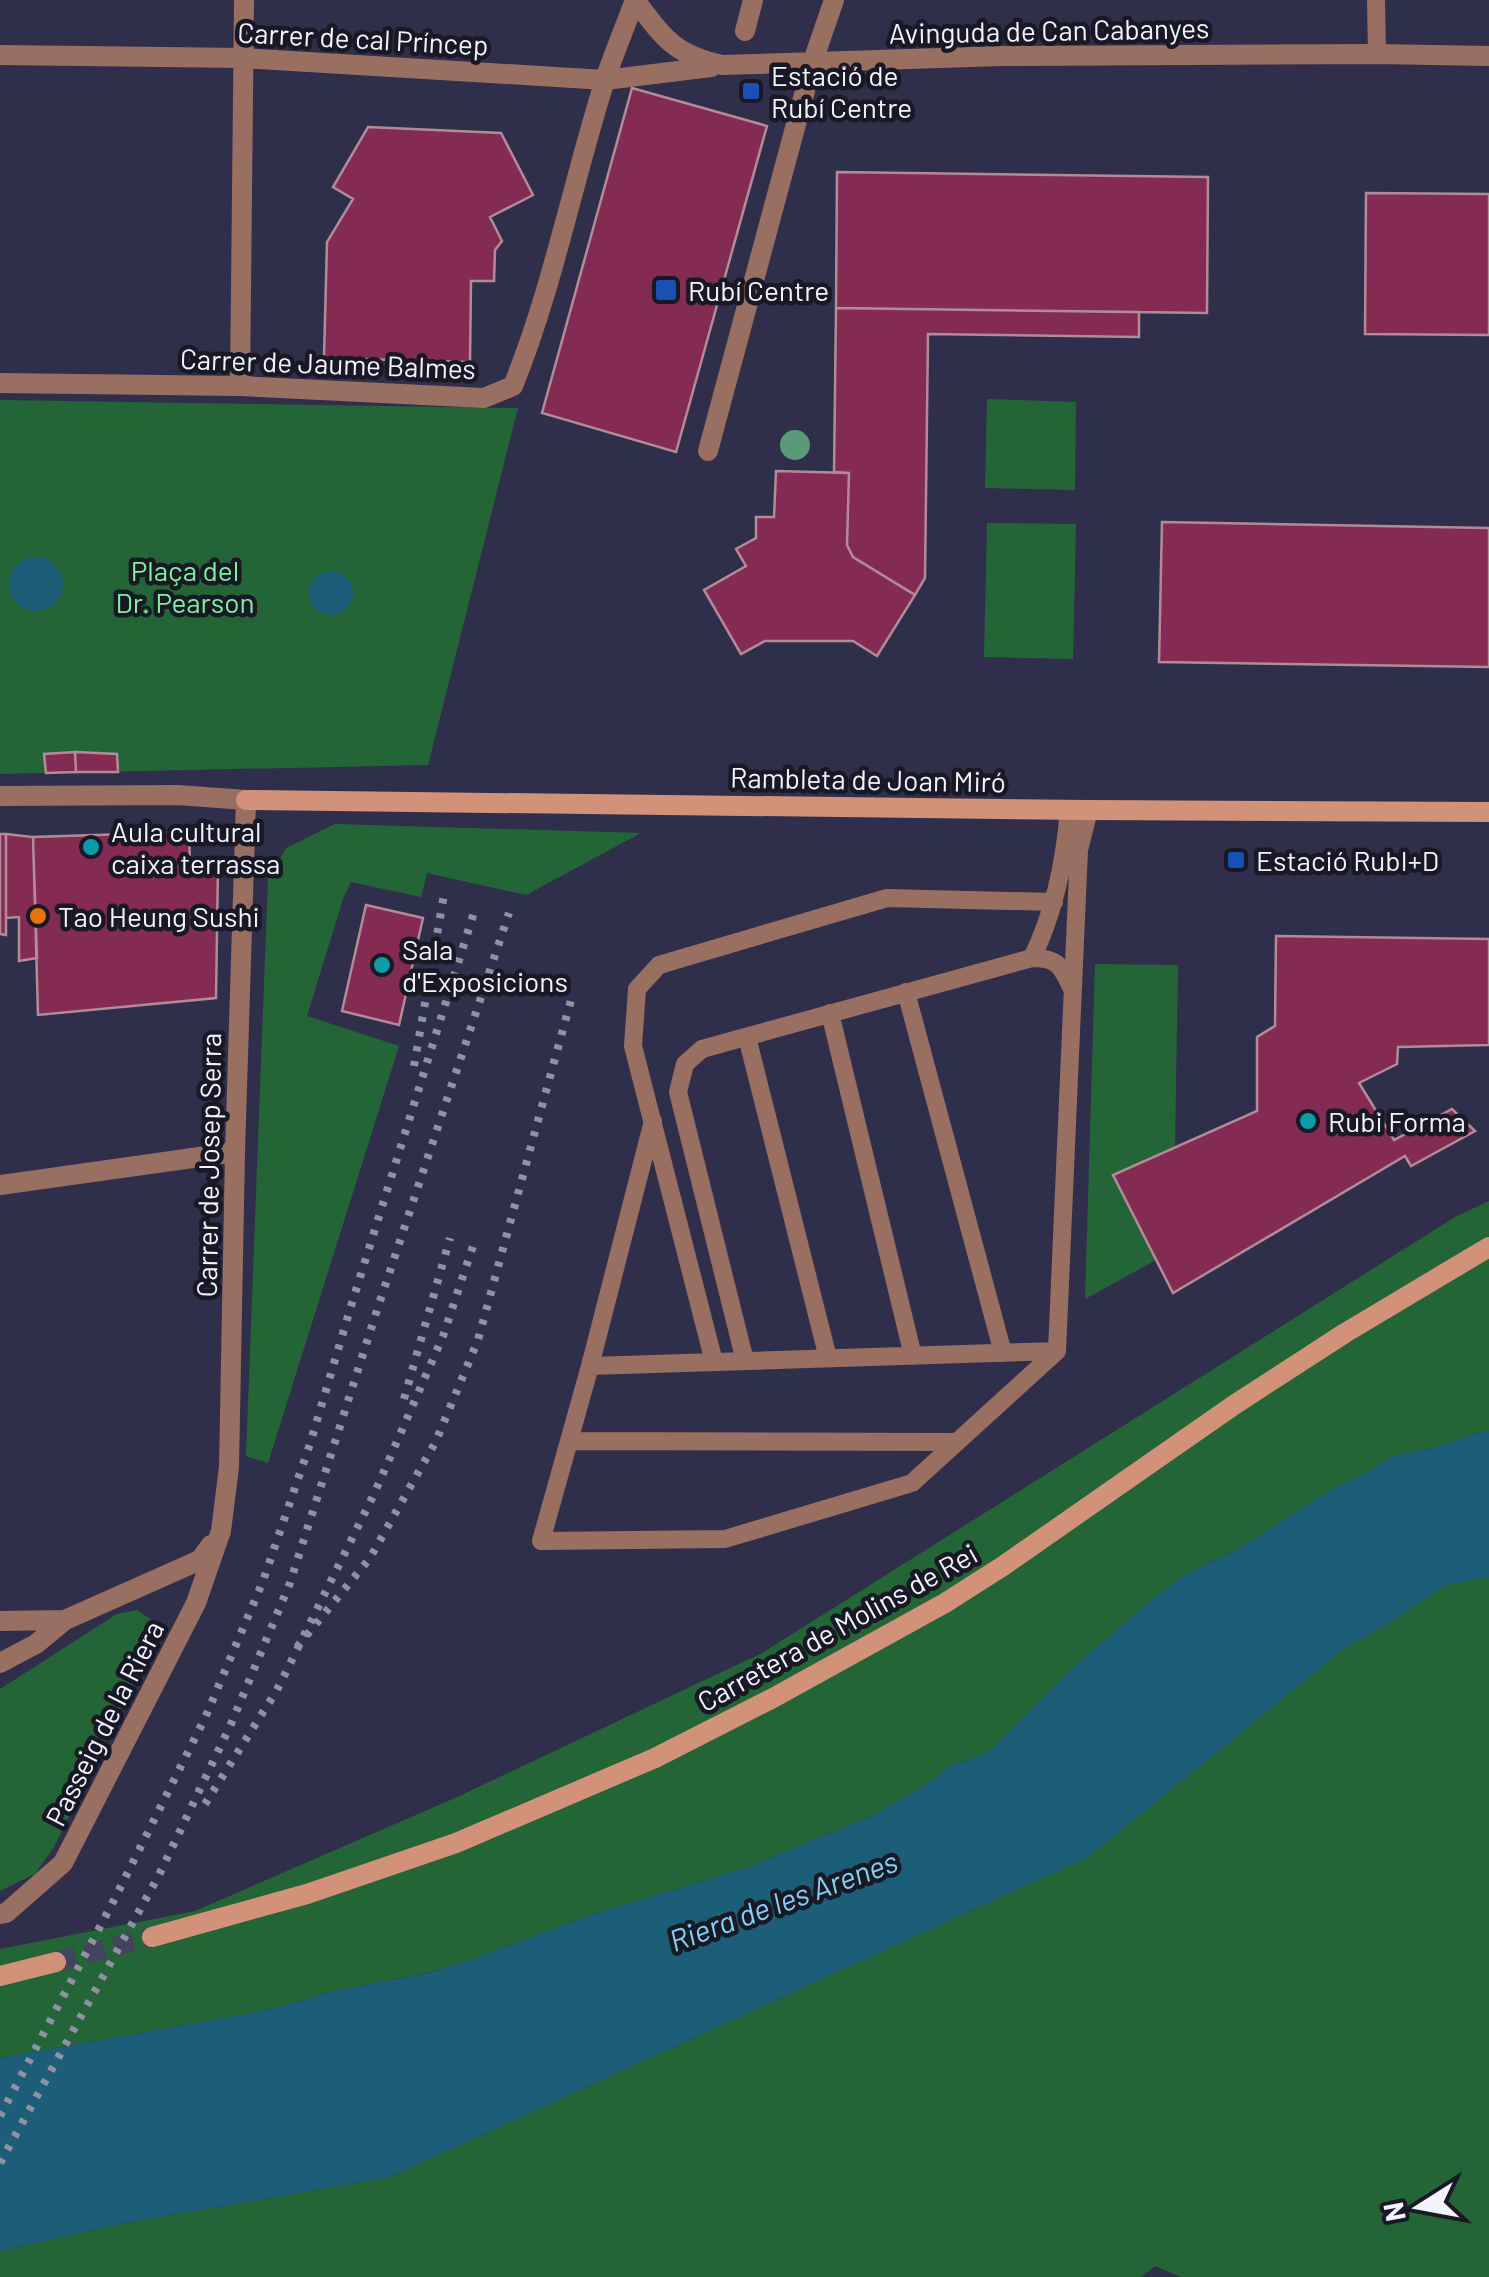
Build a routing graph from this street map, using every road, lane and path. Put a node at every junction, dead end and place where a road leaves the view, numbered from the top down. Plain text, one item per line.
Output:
1 (244, 0) edge
2 (635, 0) edge
3 (753, 0) edge
4 (834, 0) edge
5 (1376, 0) edge
6 (745, 31) dead end
7 (1377, 54) junction
8 (0, 56) edge
9 (1489, 56) edge
10 (243, 58) junction
11 (813, 61) junction
12 (722, 65) junction
13 (605, 80) junction
14 (0, 384) edge
15 (240, 386) junction
16 (708, 451) dead end
17 (0, 796) edge
18 (246, 800) junction
19 (1079, 810) junction
20 (1489, 812) edge
21 (1054, 902) junction
22 (1032, 958) junction
23 (906, 992) junction
24 (1073, 992) junction
25 (830, 1013) junction
26 (747, 1037) junction
27 (653, 1121) junction
28 (234, 1152) junction
29 (0, 1185) edge
30 (1489, 1247) edge
31 (1057, 1351) junction
32 (1003, 1353) junction
33 (913, 1356) junction
34 (828, 1358) junction
35 (745, 1361) junction
36 (714, 1362) junction
37 (590, 1366) junction
38 (569, 1441) junction
39 (957, 1442) junction
40 (222, 1531) junction
41 (65, 1620) junction
42 (0, 1622) edge
43 (0, 1663) edge
44 (0, 1914) edge
45 (152, 1937) tunnel mouth
46 (56, 1962) tunnel mouth
47 (0, 1976) edge

1 - 10 street
2 - 12 street, Avinguda de Can Cabanyes
2 - 13 street
3 - 6 street
4 - 11 street
5 - 7 lane
7 - 9 street, Avinguda de Can Cabanyes
7 - 11 street, Avinguda de Can Cabanyes
8 - 10 street, Carrer de cal Príncep
10 - 13 street, Carrer de cal Príncep
10 - 15 street
11 - 12 street, Avinguda de Can Cabanyes
11 - 16 street
12 - 13 street, Carrer de cal Príncep
13 - 15 street, Carrer de Jaume Balmes
14 - 15 street, Carrer de Jaume Balmes
17 - 18 street
18 - 19 main road, Rambleta de Joan Miró
18 - 28 street, Carrer de Josep Serra
19 - 20 main road, Rambleta de Joan Miró
19 - 21 lane
19 - 24 lane
21 - 22 lane
21 - 27 lane
22 - 23 lane
22 - 24 lane
23 - 25 lane
23 - 32 lane
24 - 31 lane
25 - 26 lane
25 - 33 lane
26 - 34 lane
26 - 35 lane
27 - 36 lane
27 - 37 lane
28 - 29 street
28 - 40 street, Carrer de Josep Serra
30 - 45 main road, Carretera de Molins de Rei
31 - 32 lane
31 - 39 lane
32 - 33 lane
33 - 34 lane
34 - 35 lane
35 - 36 lane
36 - 37 lane
37 - 38 lane
38 - 39 lane
38 - 39 lane
40 - 41 street
40 - 44 street, Passeig de la Riera
41 - 42 street
41 - 43 street
46 - 47 main road

